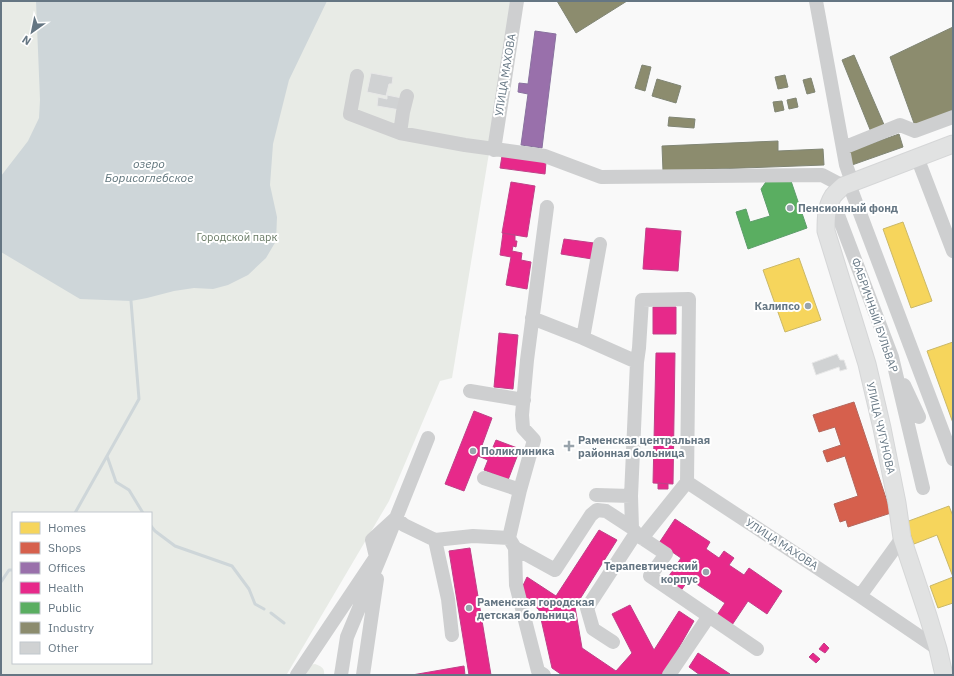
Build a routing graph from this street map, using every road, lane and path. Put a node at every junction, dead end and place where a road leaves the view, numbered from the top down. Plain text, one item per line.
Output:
1 (517, 1) edge
2 (816, 1) edge
3 (357, 76) dead end
4 (407, 96) dead end
5 (953, 117) edge
6 (400, 133) junction
7 (953, 144) edge
8 (843, 148) junction
9 (494, 150) junction
10 (918, 157) junction
11 (848, 184) junction
12 (547, 207) dead end
13 (838, 215) dead end
14 (600, 244) dead end
15 (953, 250) edge
16 (532, 318) junction
17 (583, 338) junction
18 (892, 357) junction
19 (637, 362) junction
20 (470, 391) dead end
21 (524, 400) junction
22 (919, 417) dead end
23 (428, 438) dead end
24 (953, 459) edge
25 (484, 478) dead end
26 (687, 482) junction
27 (923, 488) dead end
28 (520, 490) junction
29 (596, 495) dead end
30 (631, 496) junction
31 (396, 518) junction
32 (637, 533) junction
33 (902, 538) junction
34 (436, 540) junction
35 (512, 543) junction
36 (382, 553) junction
37 (860, 596) junction
38 (709, 616) junction
39 (452, 635) dead end
40 (613, 642) dead end
41 (757, 648) dead end
42 (938, 649) junction
43 (540, 674) edge
44 (297, 675) edge
45 (341, 675) edge
46 (363, 675) edge
47 (669, 675) edge
48 (944, 675) edge

1 - 9 street, УЛИЦА МАХОВА
2 - 8 street
3 - 6 street
4 - 6 street
5 - 8 street
6 - 9 street
7 - 10 main road
8 - 11 street
9 - 11 street
10 - 11 main road
10 - 15 street
11 - 24 street
11 - 33 main road, УЛИЦА ЧУГУНОВА
12 - 16 street
13 - 18 street, ФАБРИЧНЫЙ БУЛЬВАР
14 - 17 street
16 - 17 street
16 - 21 street
17 - 19 street
18 - 22 street
18 - 27 street, ФАБРИЧНЫЙ БУЛЬВАР
19 - 26 street
19 - 30 street
20 - 21 street
21 - 28 street
23 - 31 street
25 - 28 street
26 - 32 street
26 - 37 street, УЛИЦА МАХОВА
28 - 35 street
29 - 30 street
30 - 32 street
31 - 34 street
31 - 36 street
31 - 44 street
32 - 35 street
32 - 38 street
32 - 40 street
33 - 37 street
33 - 42 main road, УЛИЦА ЧУГУНОВА
34 - 35 street
34 - 39 street
35 - 43 street
36 - 45 street
36 - 46 street
37 - 42 street, УЛИЦА МАХОВА
38 - 41 street
38 - 47 street
42 - 48 main road, УЛИЦА ЧУГУНОВА

